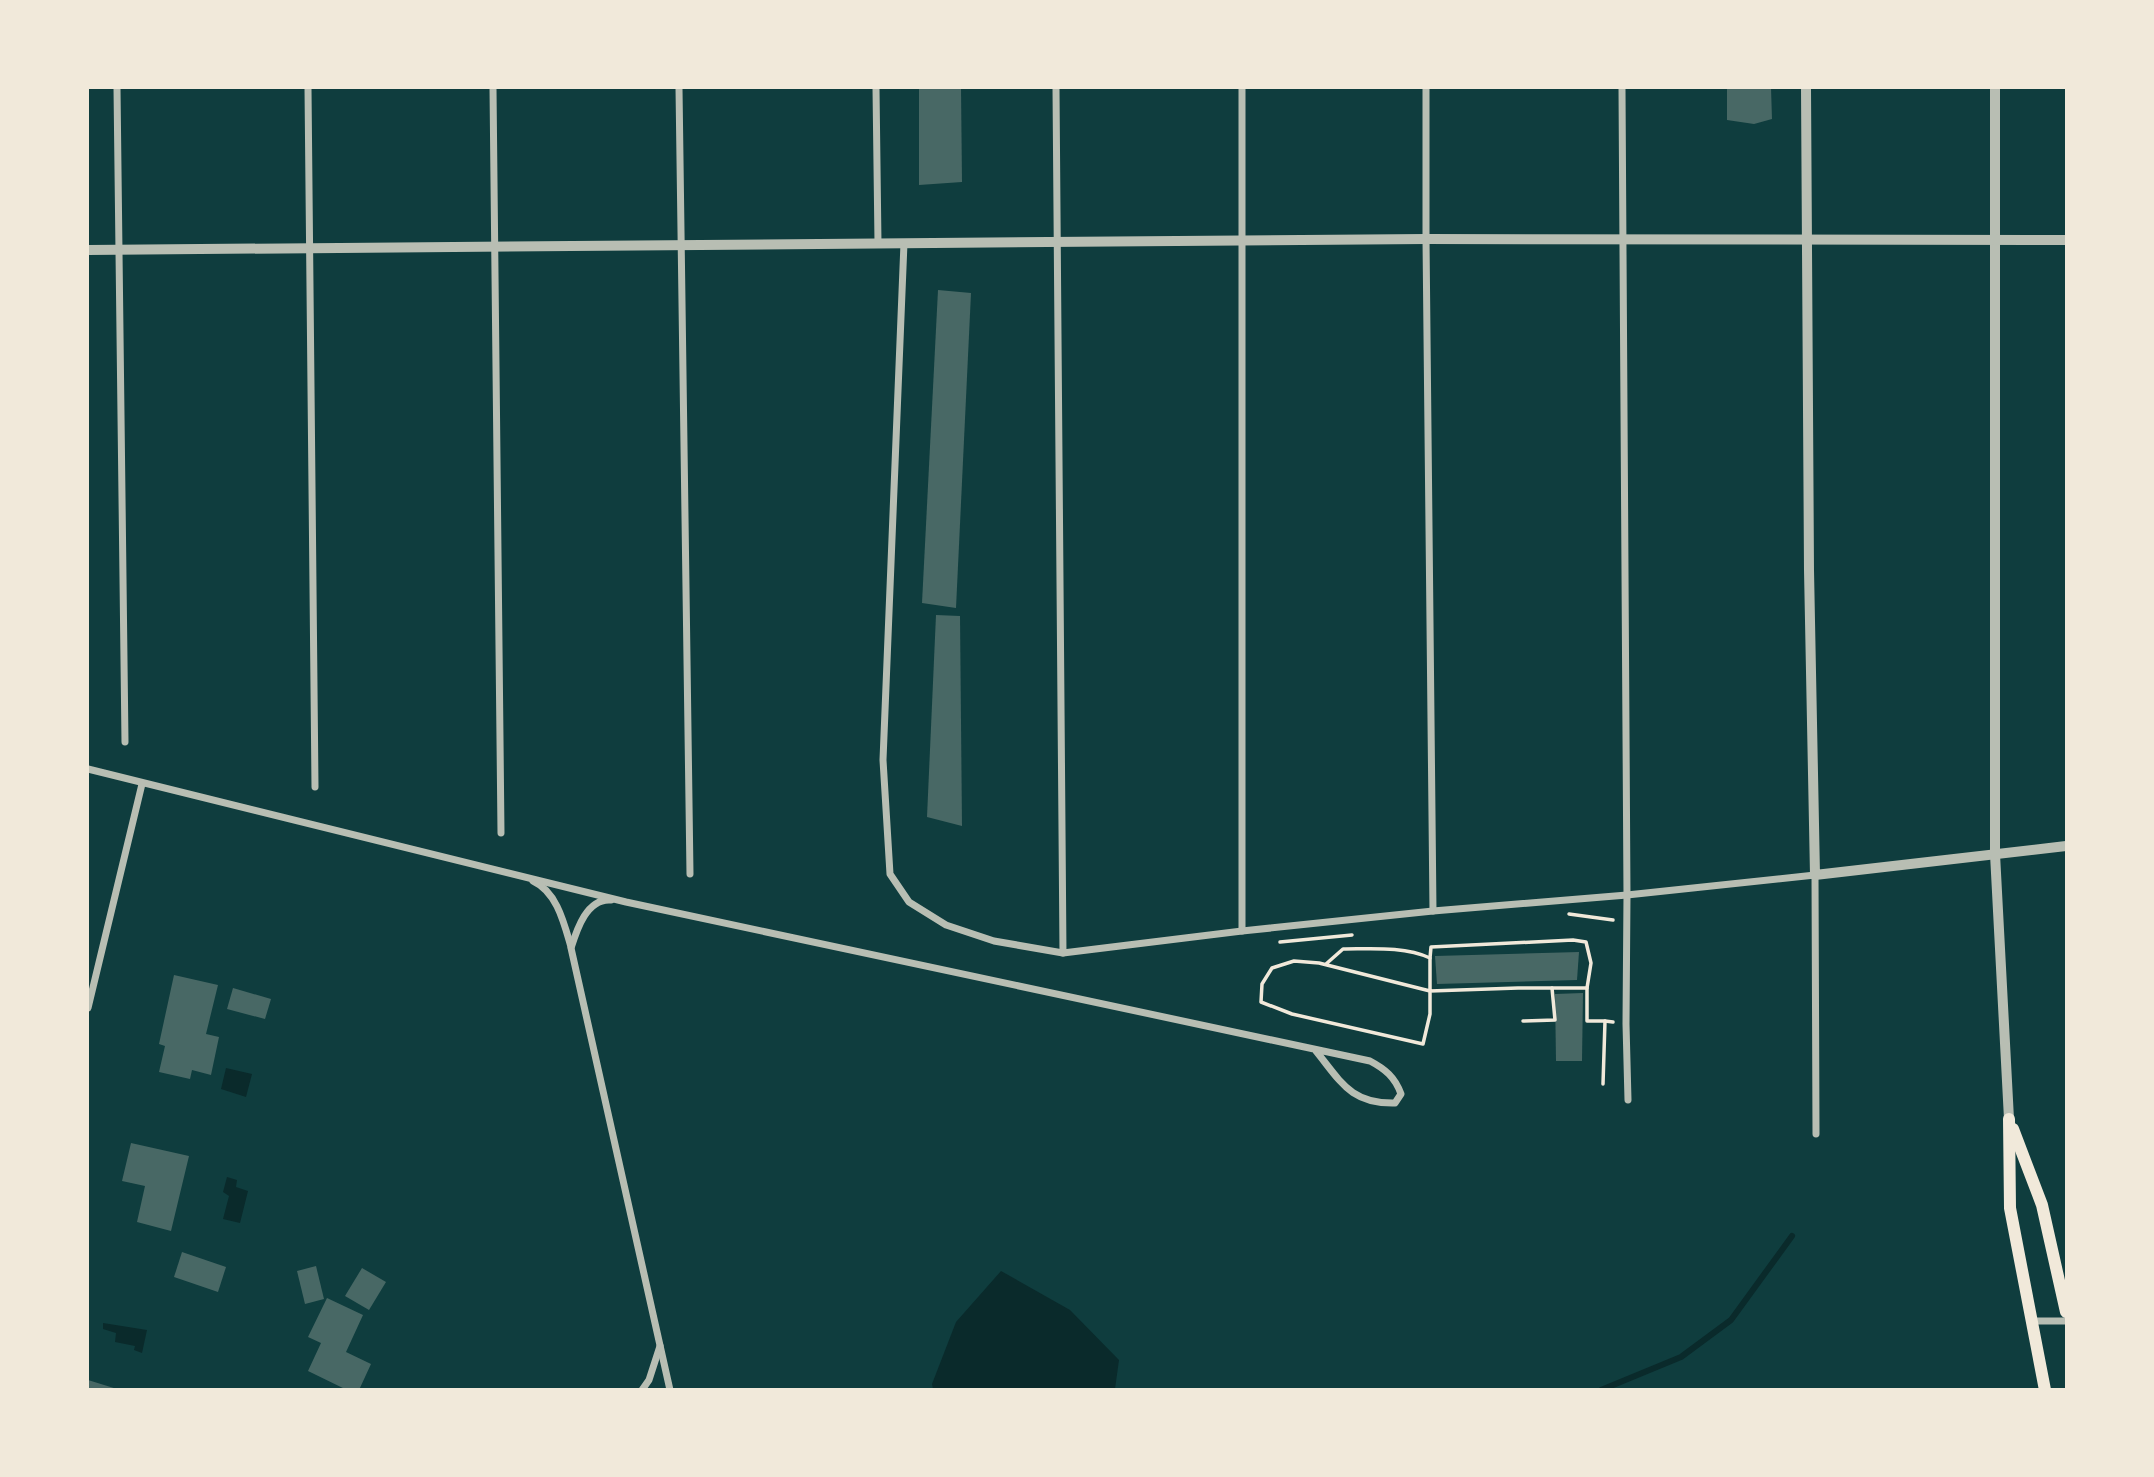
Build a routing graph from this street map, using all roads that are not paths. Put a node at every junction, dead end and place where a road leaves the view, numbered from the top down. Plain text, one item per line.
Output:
1 (117, 88) edge
2 (307, 88) edge
3 (493, 88) edge
4 (679, 88) edge
5 (876, 88) edge
6 (1056, 88) edge
7 (1242, 88) edge
8 (1426, 88) edge
9 (1622, 88) edge
10 (1806, 88) edge
11 (1995, 88) edge
12 (1426, 239) junction
13 (1244, 240) junction
14 (1623, 240) junction
15 (1807, 240) junction
16 (2067, 240) edge
17 (1997, 241) junction
18 (1057, 242) junction
19 (878, 243) junction
20 (904, 243) junction
21 (681, 244) junction
22 (496, 246) junction
23 (309, 247) junction
24 (120, 249) junction
25 (88, 250) edge
26 (125, 742) dead end
27 (88, 769) edge
28 (142, 784) junction
29 (315, 787) dead end
30 (501, 833) dead end
31 (2067, 846) edge
32 (1995, 854) junction
33 (517, 873) junction
34 (690, 874) dead end
35 (1815, 875) junction
36 (1627, 895) junction
37 (626, 902) junction
38 (1433, 912) junction
39 (1242, 931) junction
40 (571, 948) junction
41 (1063, 953) junction
42 (88, 1008) edge
43 (1317, 1051) junction
44 (1628, 1100) dead end
45 (2010, 1119) junction
46 (1816, 1134) dead end
47 (2067, 1312) edge
48 (2032, 1321) junction
49 (2067, 1321) edge
50 (661, 1342) junction
51 (642, 1390) edge
52 (670, 1390) edge
53 (2045, 1390) edge

1 - 24 street
2 - 23 street
3 - 22 street
4 - 21 street
5 - 19 street
6 - 18 street
7 - 13 street
8 - 12 street
9 - 14 street
10 - 15 street
11 - 17 street
12 - 13 street
12 - 14 street
12 - 38 street
13 - 18 street
13 - 39 street
14 - 15 street
14 - 36 street
15 - 17 street
15 - 35 street
16 - 17 street
17 - 32 street
18 - 20 street
18 - 41 street
19 - 20 street
19 - 21 street
20 - 41 street
21 - 22 street
21 - 34 street
22 - 23 street
22 - 30 street
23 - 24 street
23 - 29 street
24 - 25 street
24 - 26 street
27 - 28 street
28 - 33 street
28 - 42 street
31 - 32 street
32 - 35 street
32 - 45 street
33 - 37 street
33 - 40 street
35 - 36 street
35 - 46 street
36 - 38 street
36 - 44 street
37 - 40 street
37 - 43 street
38 - 39 street
39 - 41 street
40 - 50 street
43 - 43 street
45 - 47 main road
45 - 48 main road
48 - 49 street
48 - 53 main road
50 - 51 street
50 - 52 street

